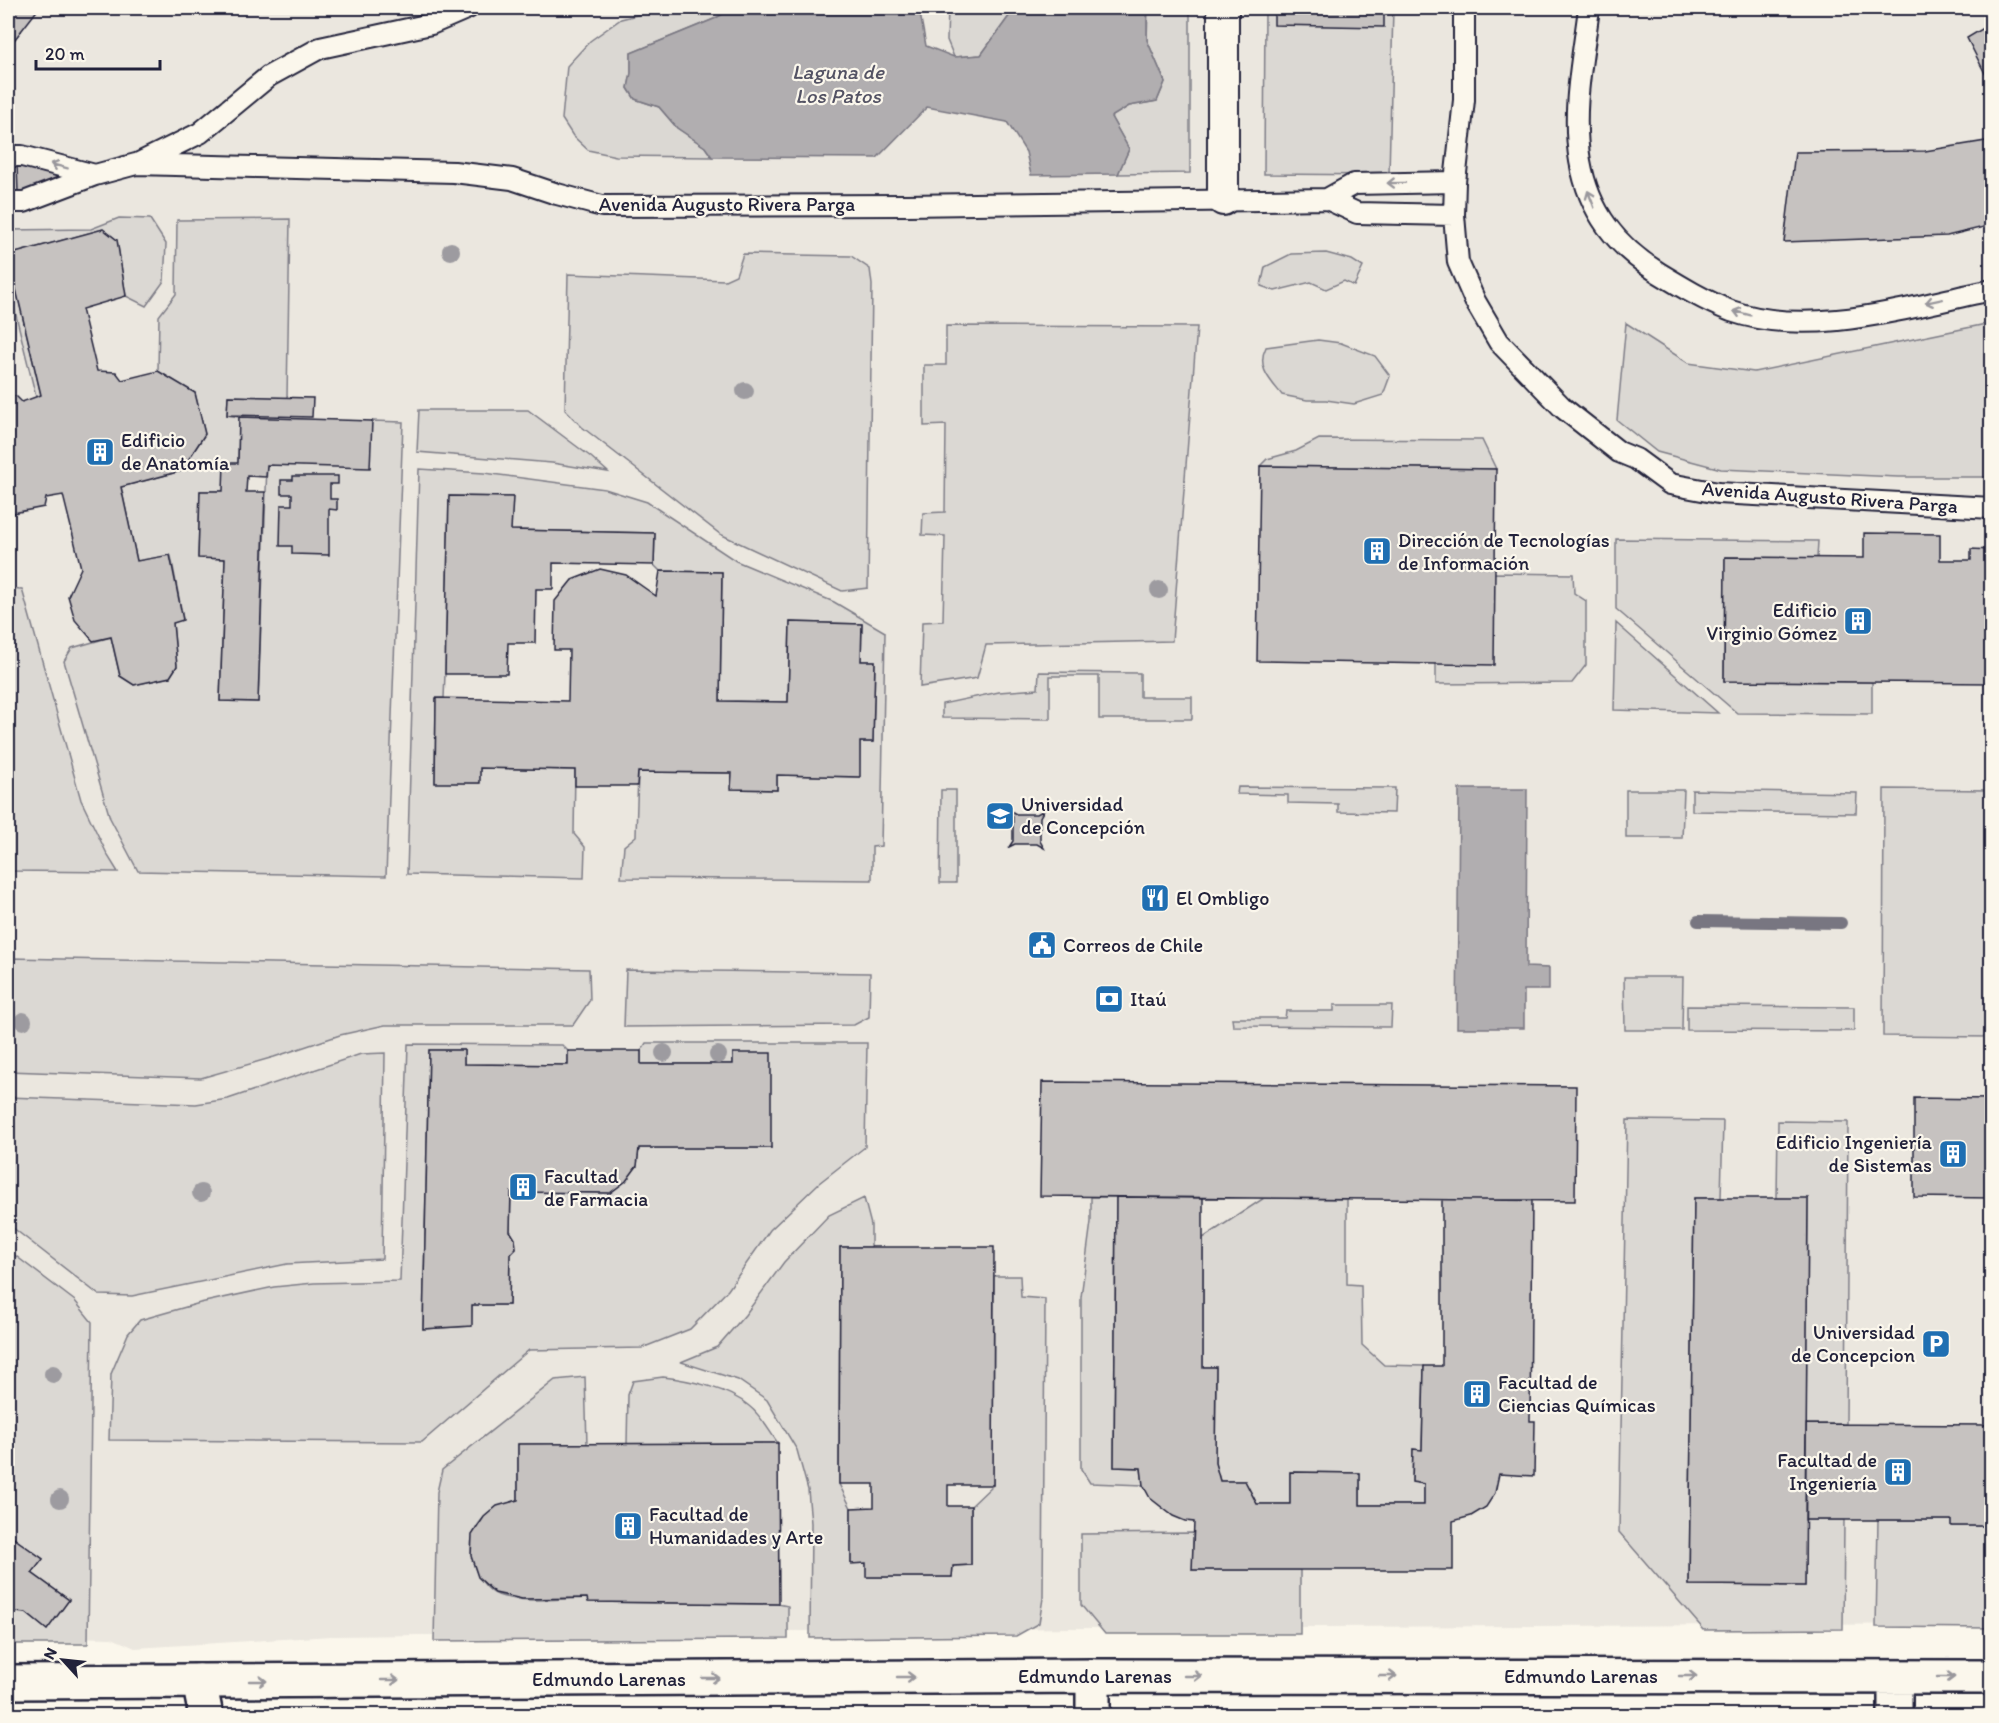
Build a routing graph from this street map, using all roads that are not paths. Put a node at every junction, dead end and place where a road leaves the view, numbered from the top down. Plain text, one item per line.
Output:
1 (468, 8) edge
2 (1223, 8) edge
3 (1589, 8) edge
4 (1467, 9) edge
5 (8, 156) edge
6 (136, 164) junction
7 (95, 175) junction
8 (1455, 182) junction
9 (1328, 199) junction
10 (1223, 200) junction
11 (8, 202) edge
12 (1454, 215) junction
13 (1992, 290) edge
14 (1992, 508) edge
15 (1093, 1676) junction
16 (1895, 1677) junction
17 (1992, 1677) edge
18 (199, 1681) junction
19 (8, 1682) edge
20 (206, 1716) edge
21 (1093, 1716) edge
22 (1895, 1716) edge

1 - 6 lane
2 - 10 street
13 -> 3 lane
4 - 8 lane
7 -> 5 lane, Avenida Augusto Rivera Parga
6 - 7 lane, Avenida Augusto Rivera Parga
6 - 10 lane, Avenida Augusto Rivera Parga
7 - 11 lane, Avenida Augusto Rivera Parga
8 -> 9 lane, Avenida Augusto Rivera Parga
8 - 12 lane, Avenida Augusto Rivera Parga
9 - 10 lane, Avenida Augusto Rivera Parga
9 - 12 lane, Avenida Augusto Rivera Parga
12 - 14 lane, Avenida Augusto Rivera Parga
15 -> 16 street, Edmundo Larenas
18 -> 15 street, Edmundo Larenas
15 - 21 street
16 -> 17 street, Edmundo Larenas
16 - 22 street
18 - 19 street, Edmundo Larenas
18 - 20 street

